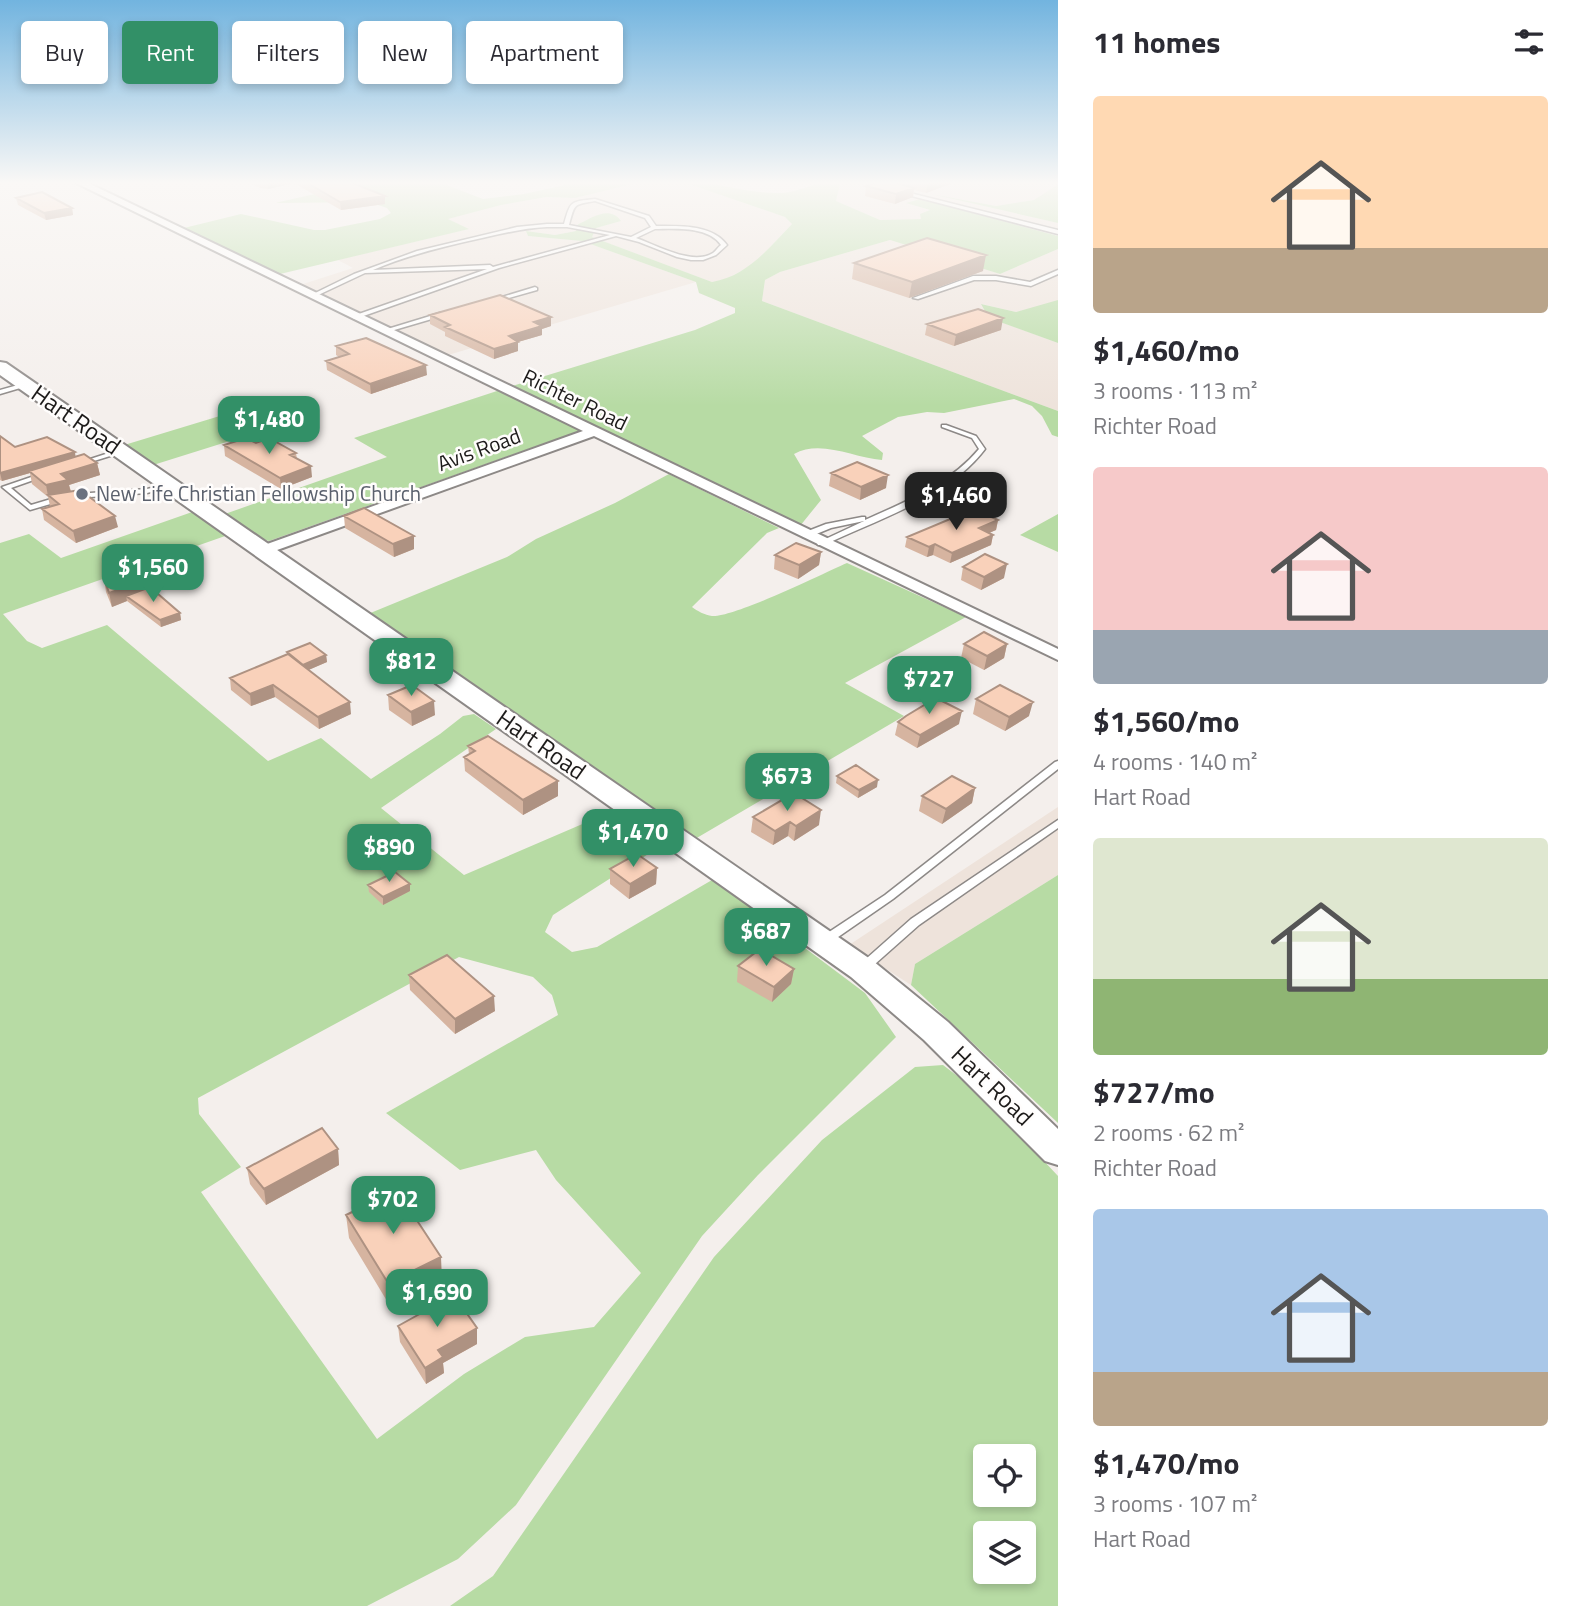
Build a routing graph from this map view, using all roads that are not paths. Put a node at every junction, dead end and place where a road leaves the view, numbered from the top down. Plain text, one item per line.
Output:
1 (230, 256) edge
2 (404, 256) edge
3 (538, 256) edge
4 (676, 256) edge
5 (705, 256) edge
6 (497, 267) junction
7 (358, 272) junction
8 (1058, 272) edge
9 (535, 289) dead end
10 (312, 296) junction
11 (916, 298) edge
12 (488, 302) edge
13 (452, 312) edge
14 (355, 317) junction
15 (384, 331) junction
16 (7, 378) edge
17 (944, 426) dead end
18 (593, 432) junction
19 (121, 451) junction
20 (70, 467) edge
21 (57, 471) edge
22 (169, 486) junction
23 (871, 518) junction
24 (806, 535) junction
25 (821, 543) junction
26 (261, 551) junction
27 (1058, 655) edge
28 (1058, 764) edge
29 (1058, 823) edge
30 (823, 941) junction
31 (862, 970) junction
32 (1058, 1151) edge

1 - 10 street, Richter Road
2 - 7 lane
3 - 6 lane
4 - 5 lane
6 - 7 lane
6 - 14 lane
7 - 10 lane
8 - 11 lane
9 - 12 lane
10 - 14 street, Richter Road
13 - 15 lane
14 - 15 street, Richter Road
15 - 18 street, Richter Road
16 - 19 street, Hart Road
17 - 23 lane
18 - 24 street, Richter Road
18 - 26 street, Avis Road
19 - 20 lane
19 - 22 street, Hart Road
21 - 22 lane
22 - 26 street, Hart Road
23 - 24 lane
23 - 25 lane
24 - 25 street, Richter Road
25 - 27 street, Richter Road
26 - 30 street, Hart Road
28 - 30 lane
29 - 31 lane
30 - 31 street, Hart Road
31 - 32 street, Hart Road

